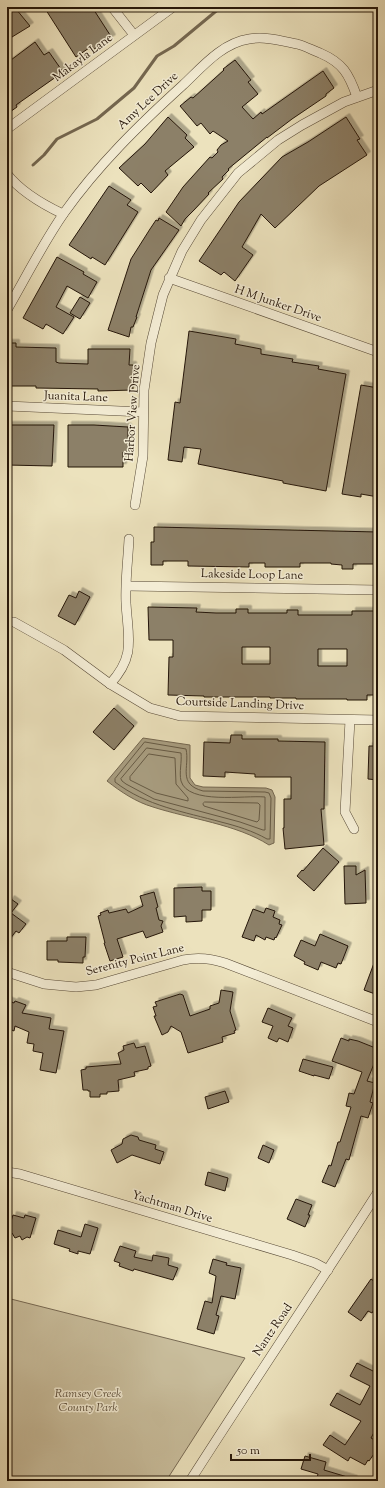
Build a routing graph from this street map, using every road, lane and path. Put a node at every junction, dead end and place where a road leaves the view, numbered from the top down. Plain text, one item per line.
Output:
1 (112, 7) edge
2 (173, 7) edge
3 (134, 35) junction
4 (378, 90) edge
5 (357, 97) junction
6 (7, 129) edge
7 (7, 174) edge
8 (63, 214) junction
9 (169, 278) junction
10 (7, 310) edge
11 (378, 352) edge
12 (7, 406) edge
13 (143, 412) junction
14 (135, 506) dead end
15 (130, 539) dead end
16 (126, 586) junction
17 (378, 590) edge
18 (7, 622) edge
19 (110, 684) junction
20 (350, 720) junction
21 (378, 720) edge
22 (354, 829) dead end
23 (7, 972) edge
24 (378, 1022) edge
25 (7, 1172) edge
26 (378, 1192) edge
27 (328, 1270) junction
28 (190, 1481) edge

1 - 3 street
2 - 3 street, Makayla Lane
3 - 6 street, Makayla Lane
4 - 5 street, Harbor View Drive
5 - 8 street, Amy Lee Drive
5 - 9 street, Harbor View Drive
7 - 8 street
8 - 10 street, Amy Lee Drive
9 - 11 street, H M Junker Drive
9 - 13 street, Harbor View Drive
12 - 13 street, Juanita Lane
13 - 14 street, Harbor View Drive
15 - 16 street
16 - 17 street, Lakeside Loop Lane
16 - 19 street
18 - 19 street, Courtside Landing Drive
19 - 20 street, Courtside Landing Drive
20 - 21 street, Courtside Landing Drive
20 - 22 street
23 - 24 street, Serenity Point Lane
25 - 27 street, Yachtman Drive
26 - 27 street, Nantz Road
27 - 28 street, Nantz Road

